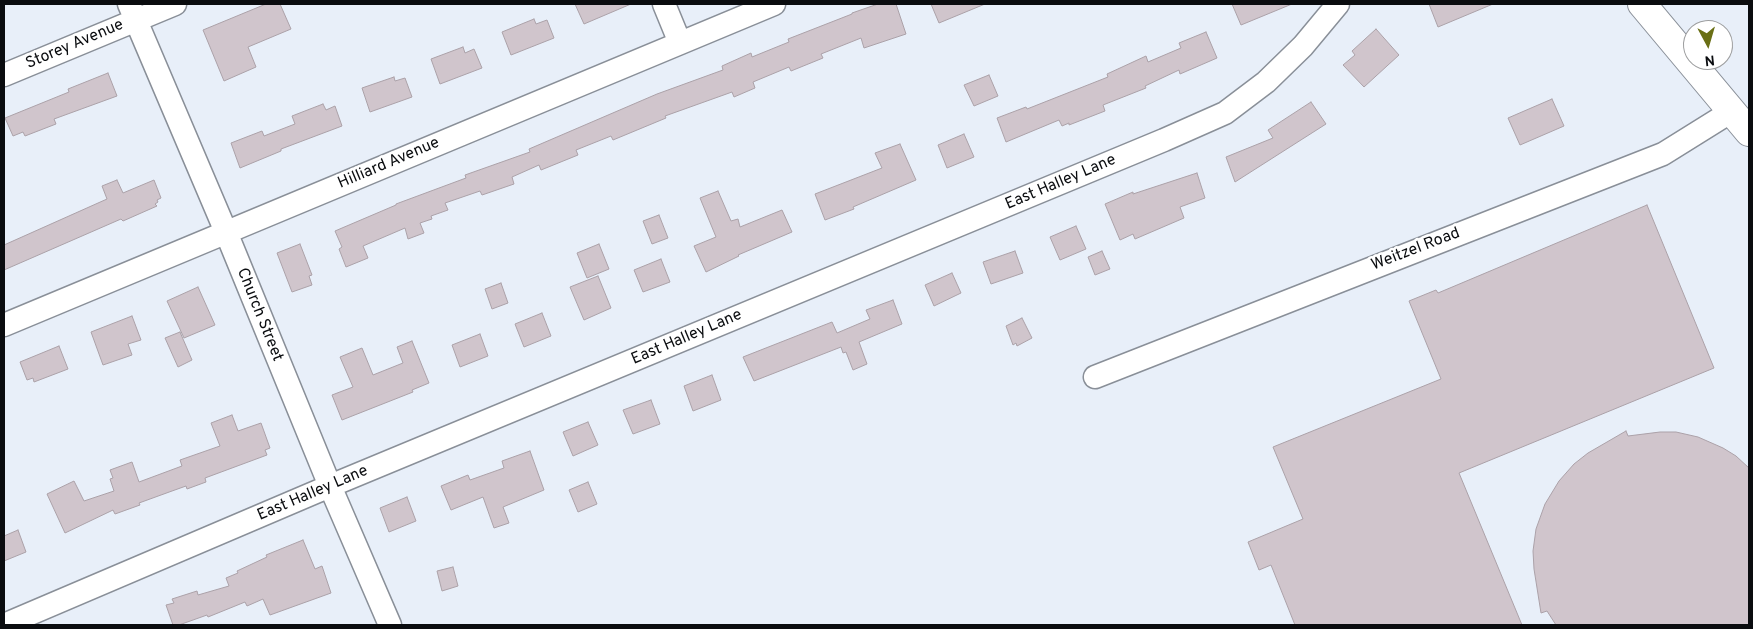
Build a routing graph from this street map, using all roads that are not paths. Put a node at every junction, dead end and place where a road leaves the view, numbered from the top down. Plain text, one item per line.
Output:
1 (175, 4) edge
2 (664, 4) edge
3 (774, 4) edge
4 (1338, 4) edge
5 (1642, 4) edge
6 (132, 12) edge
7 (680, 43) junction
8 (4, 76) edge
9 (1732, 110) junction
10 (1749, 132) edge
11 (226, 232) junction
12 (4, 324) edge
13 (1095, 377) dead end
14 (330, 486) junction
15 (4, 625) edge
16 (390, 625) edge

1 - 6 street, Storey Avenue
2 - 7 street
3 - 7 street, Hilliard Avenue
4 - 14 street, East Halley Lane
5 - 9 main road
6 - 8 street, Storey Avenue
6 - 11 street, Church Street
7 - 11 street, Hilliard Avenue
9 - 10 main road
9 - 13 street, Weitzel Road
11 - 12 street, Hilliard Avenue
11 - 14 street, Church Street
14 - 15 street, East Halley Lane
14 - 16 street, Church Street

